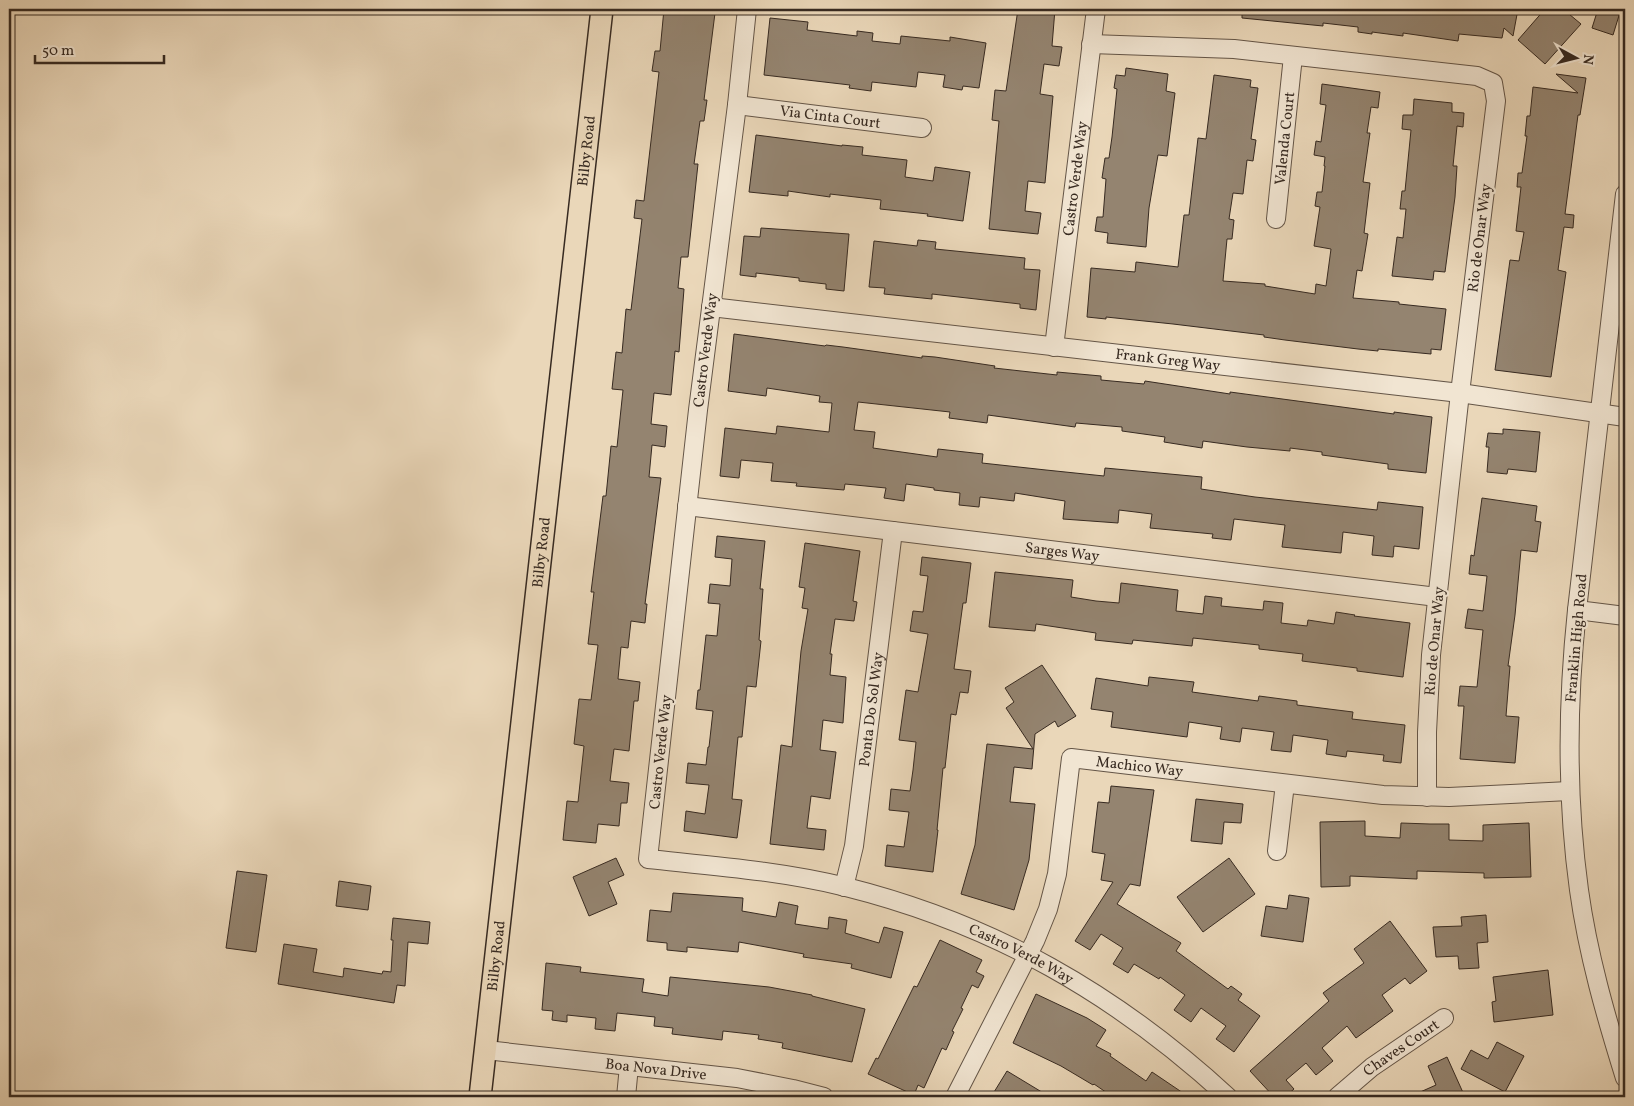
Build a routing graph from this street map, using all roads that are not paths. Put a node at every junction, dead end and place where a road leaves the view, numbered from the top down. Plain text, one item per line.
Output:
1 (602, 9) edge
2 (746, 9) edge
3 (1096, 9) edge
4 (1092, 44) junction
5 (1293, 56) junction
6 (737, 105) junction
7 (922, 128) dead end
8 (1625, 194) edge
9 (1276, 219) dead end
10 (710, 307) junction
11 (1054, 348) junction
12 (1460, 393) junction
13 (1600, 413) junction
14 (1625, 416) edge
15 (687, 506) junction
16 (893, 531) junction
17 (1437, 597) junction
18 (1577, 610) junction
19 (1625, 616) edge
20 (1285, 784) junction
21 (1570, 791) junction
22 (1427, 796) junction
23 (1277, 851) dead end
24 (844, 887) junction
25 (1028, 955) junction
26 (1444, 1018) dead end
27 (486, 1050) junction
28 (629, 1066) junction
29 (1625, 1078) edge
30 (480, 1097) edge
31 (626, 1097) edge
32 (824, 1097) edge
33 (955, 1097) edge
34 (1228, 1097) edge
35 (1337, 1097) edge

1 - 27 main road, Bilby Road
2 - 6 street, Castro Verde Way
3 - 4 street, Castro Verde Way
4 - 5 street, Rio de Onar Way
4 - 11 street, Castro Verde Way
5 - 9 street, Valenda Court
5 - 12 street, Rio de Onar Way
6 - 7 street, Via Cinta Court
6 - 10 street, Castro Verde Way
8 - 13 street, Franklin High Road
10 - 11 street, Frank Greg Way
10 - 15 street, Castro Verde Way
11 - 12 street, Frank Greg Way
12 - 13 street, Frank Greg Way
12 - 17 street, Rio de Onar Way
13 - 14 street, Frank Greg Way
13 - 18 street, Franklin High Road
15 - 16 street, Sarges Way
15 - 24 street, Castro Verde Way
16 - 17 street, Sarges Way
16 - 24 street, Ponta Do Sol Way
17 - 22 street, Rio de Onar Way
18 - 19 street
18 - 21 street, Franklin High Road
20 - 22 street, Machico Way
20 - 23 street
20 - 25 street, Machico Way
21 - 22 street, Machico Way
21 - 29 street, Franklin High Road
24 - 25 street, Castro Verde Way
25 - 33 street, Machico Way
25 - 34 street, Castro Verde Way
26 - 35 street, Chaves Court
27 - 28 street, Boa Nova Drive
27 - 30 main road, Bilby Road
28 - 31 street
28 - 32 street, Boa Nova Drive

